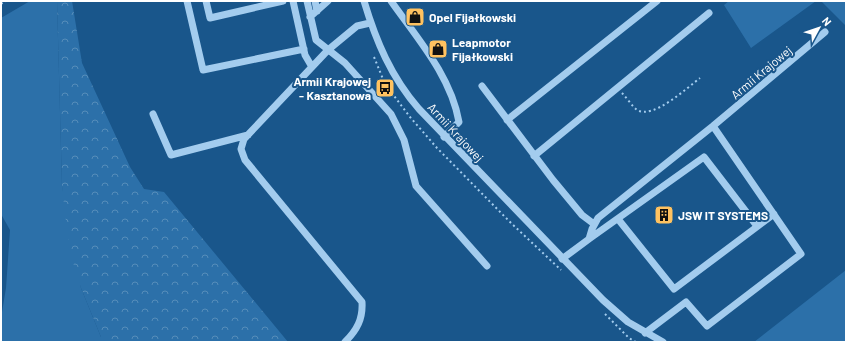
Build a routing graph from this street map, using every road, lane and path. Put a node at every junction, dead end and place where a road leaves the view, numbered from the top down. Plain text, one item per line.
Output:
1 (6, 1) edge
2 (187, 1) edge
3 (206, 1) edge
4 (283, 1) edge
5 (293, 1) edge
6 (306, 1) edge
7 (315, 1) edge
8 (364, 1) edge
9 (391, 1) edge
10 (657, 1) edge
11 (326, 2) edge
12 (1, 4) edge
13 (317, 11) junction
14 (709, 13) dead end
15 (310, 16) junction
16 (370, 23) junction
17 (825, 32) dead end
18 (304, 49) junction
19 (328, 50) junction
20 (374, 56) dead end
21 (312, 67) junction
22 (700, 78) dead end
23 (482, 86) dead end
24 (617, 88) junction
25 (153, 114) dead end
26 (507, 120) junction
27 (713, 126) junction
28 (248, 135) junction
29 (444, 137) junction
30 (534, 156) junction
31 (774, 214) junction
32 (618, 219) junction
33 (594, 224) junction
34 (756, 226) junction
35 (589, 239) junction
36 (562, 259) junction
37 (487, 266) dead end
38 (557, 267) dead end
39 (645, 333) junction
40 (345, 342) edge
41 (663, 342) edge

1 - 12 path
2 - 18 street
3 - 4 street
5 - 18 street
6 - 15 street
7 - 13 street
8 - 16 street, Armii Krajowej
9 - 29 street
10 - 26 street
11 - 13 street
13 - 15 street
14 - 24 street
15 - 19 street
16 - 19 street
16 - 29 street, Armii Krajowej
17 - 27 street, Armii Krajowej
18 - 21 street
19 - 21 street
19 - 37 street
20 - 38 path
21 - 28 street
22 - 24 path
23 - 26 street
24 - 30 street
25 - 28 street
26 - 30 street
27 - 31 street
27 - 33 street, Armii Krajowej
28 - 40 street
29 - 36 street, Armii Krajowej
30 - 33 street
31 - 34 street
31 - 39 street
32 - 34 street
32 - 34 street
32 - 35 street
33 - 35 street, Armii Krajowej
35 - 36 street
36 - 39 street, Armii Krajowej
39 - 41 street, Armii Krajowej

